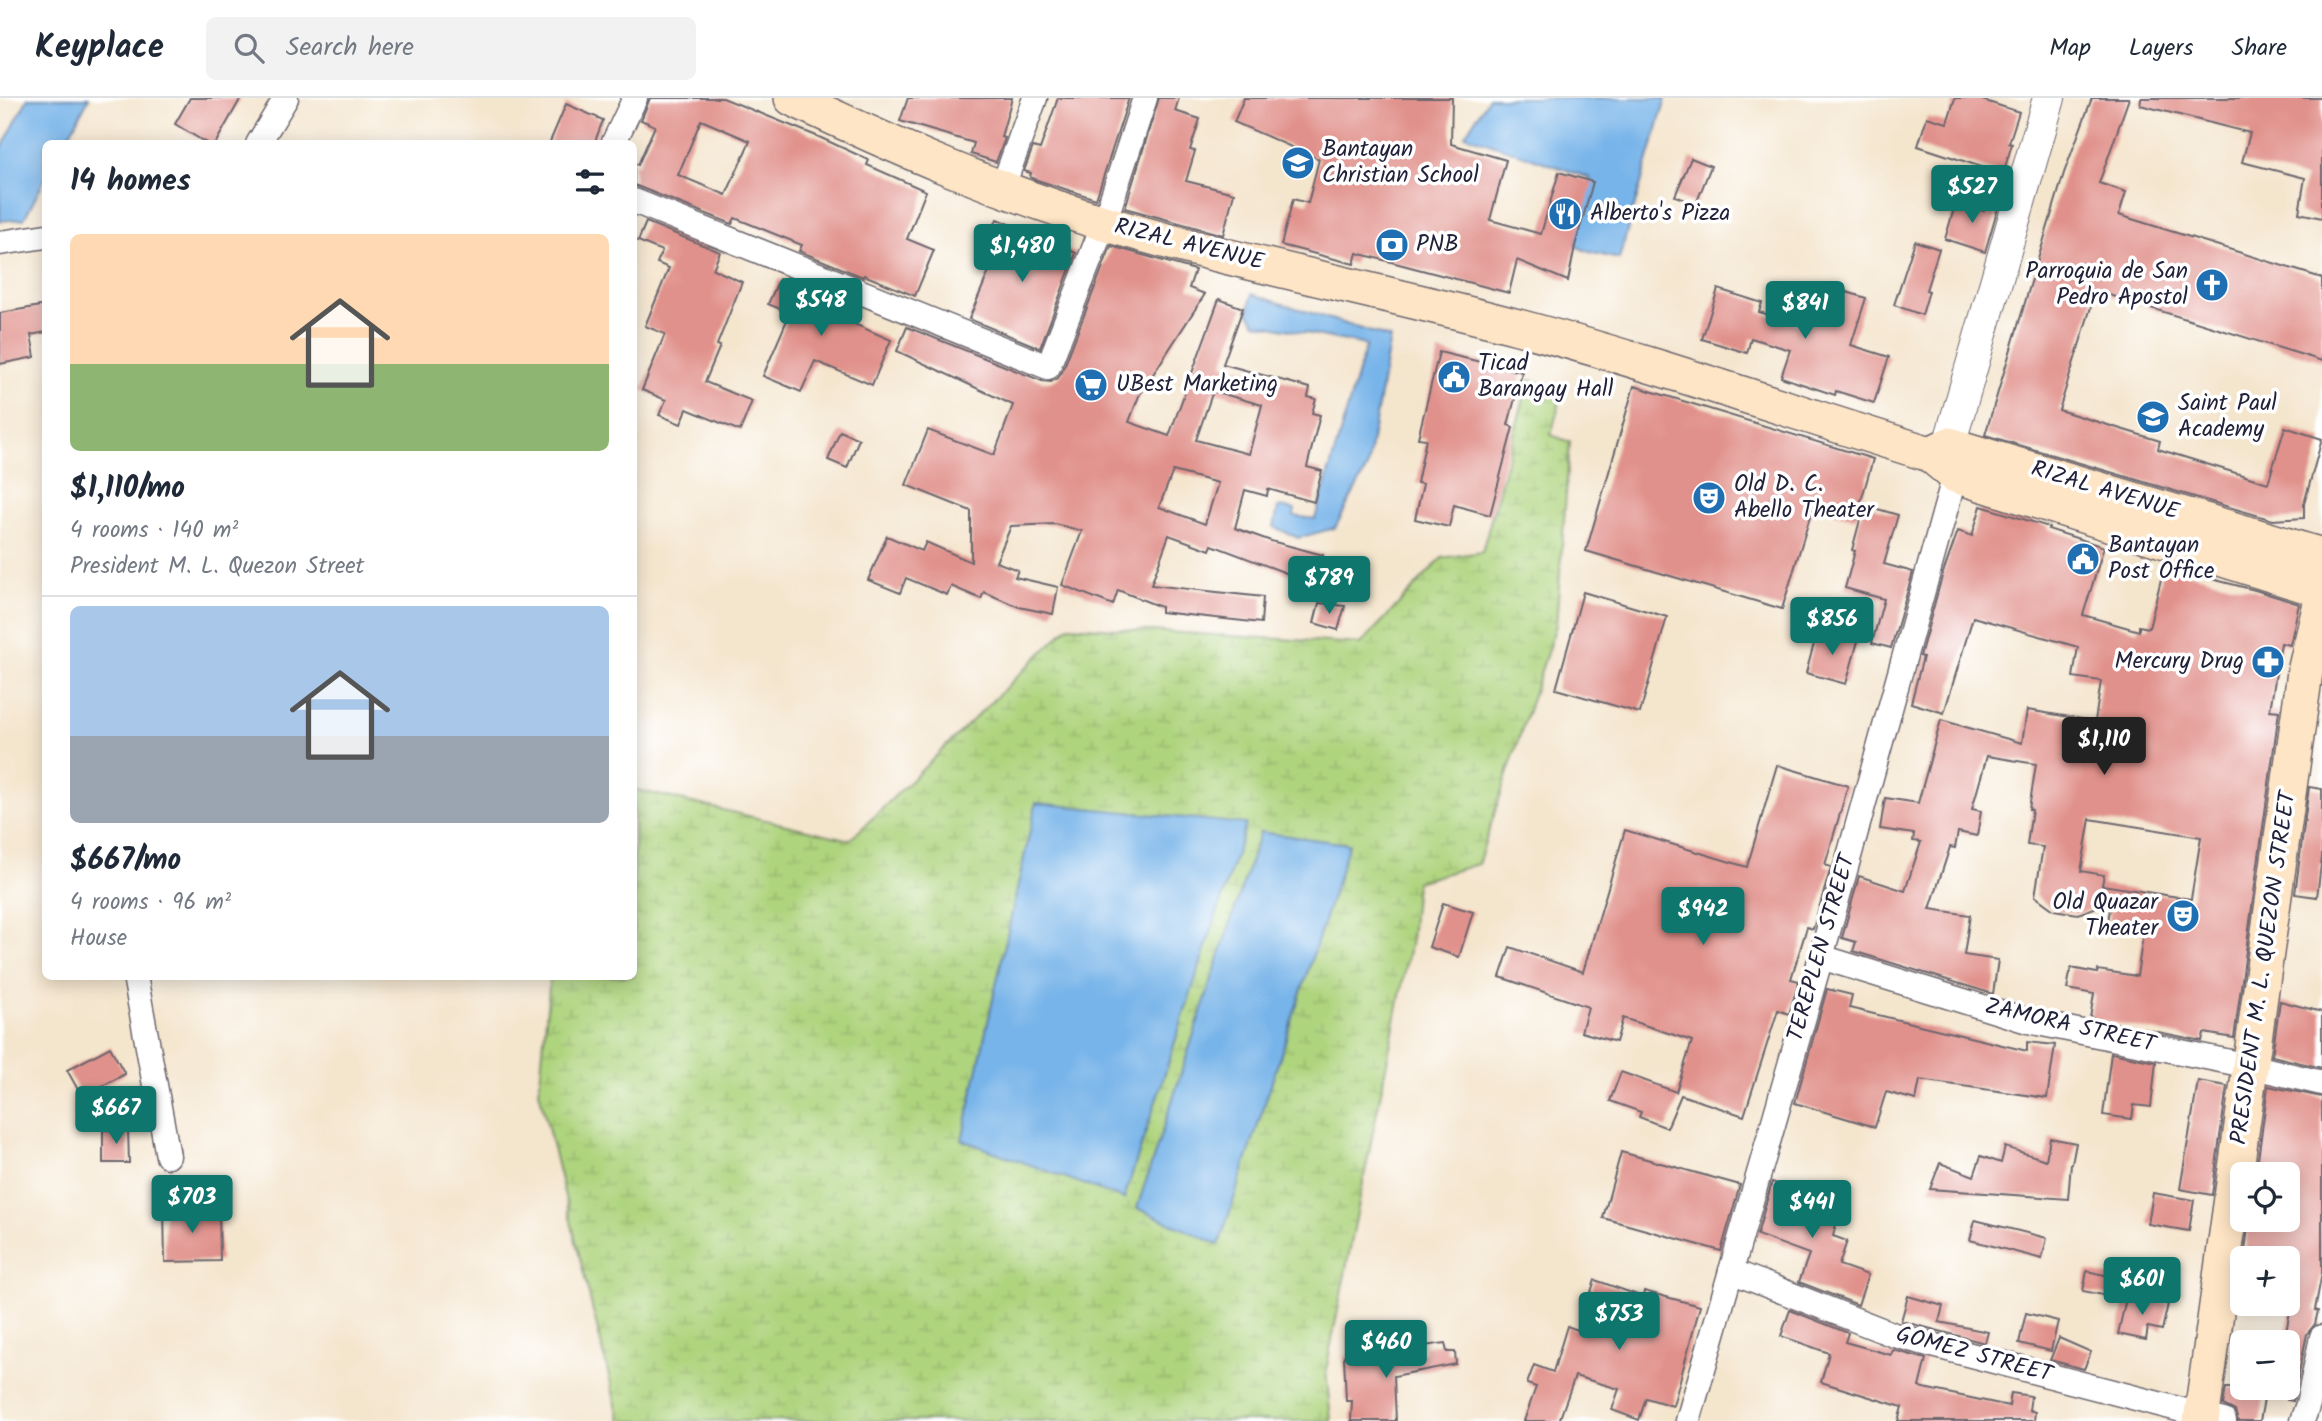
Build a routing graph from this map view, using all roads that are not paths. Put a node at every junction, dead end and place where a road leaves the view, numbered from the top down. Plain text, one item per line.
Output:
1 (286, 98) edge
2 (635, 98) edge
3 (792, 98) edge
4 (1035, 98) edge
5 (1145, 98) edge
6 (2049, 98) edge
7 (260, 140) edge
8 (616, 140) edge
9 (1002, 188) junction
10 (637, 202) edge
11 (1104, 223) junction
12 (42, 239) edge
13 (0, 243) edge
14 (1945, 458) junction
15 (2322, 556) edge
16 (2322, 590) edge
17 (2322, 599) edge
18 (2314, 675) edge
19 (1821, 957) junction
20 (136, 980) edge
21 (2250, 1066) junction
22 (2322, 1083) edge
23 (168, 1156) dead end
24 (1731, 1272) junction
25 (2322, 1337) edge
26 (2209, 1419) edge
27 (1688, 1421) edge
28 (2302, 1421) edge

1 - 7 street
2 - 8 street
3 - 9 main road, RIZAL AVENUE
4 - 9 street
5 - 11 street
6 - 14 street
9 - 11 main road, RIZAL AVENUE
10 - 11 street
11 - 14 main road, RIZAL AVENUE
12 - 13 street
14 - 15 main road, RIZAL AVENUE
14 - 16 main road, RIZAL AVENUE
14 - 19 street, TEREPLEN STREET
17 - 18 main road, PRESIDENT M. L. QUEZON STREET
18 - 21 main road, PRESIDENT M. L. QUEZON STREET
19 - 21 street, ZAMORA STREET
19 - 24 street, TEREPLEN STREET
20 - 23 street
21 - 22 street, ZAMORA STREET
21 - 26 main road, PRESIDENT M. L. QUEZON STREET
24 - 26 street, GOMEZ STREET
24 - 27 street, TEREPLEN STREET
25 - 28 street

